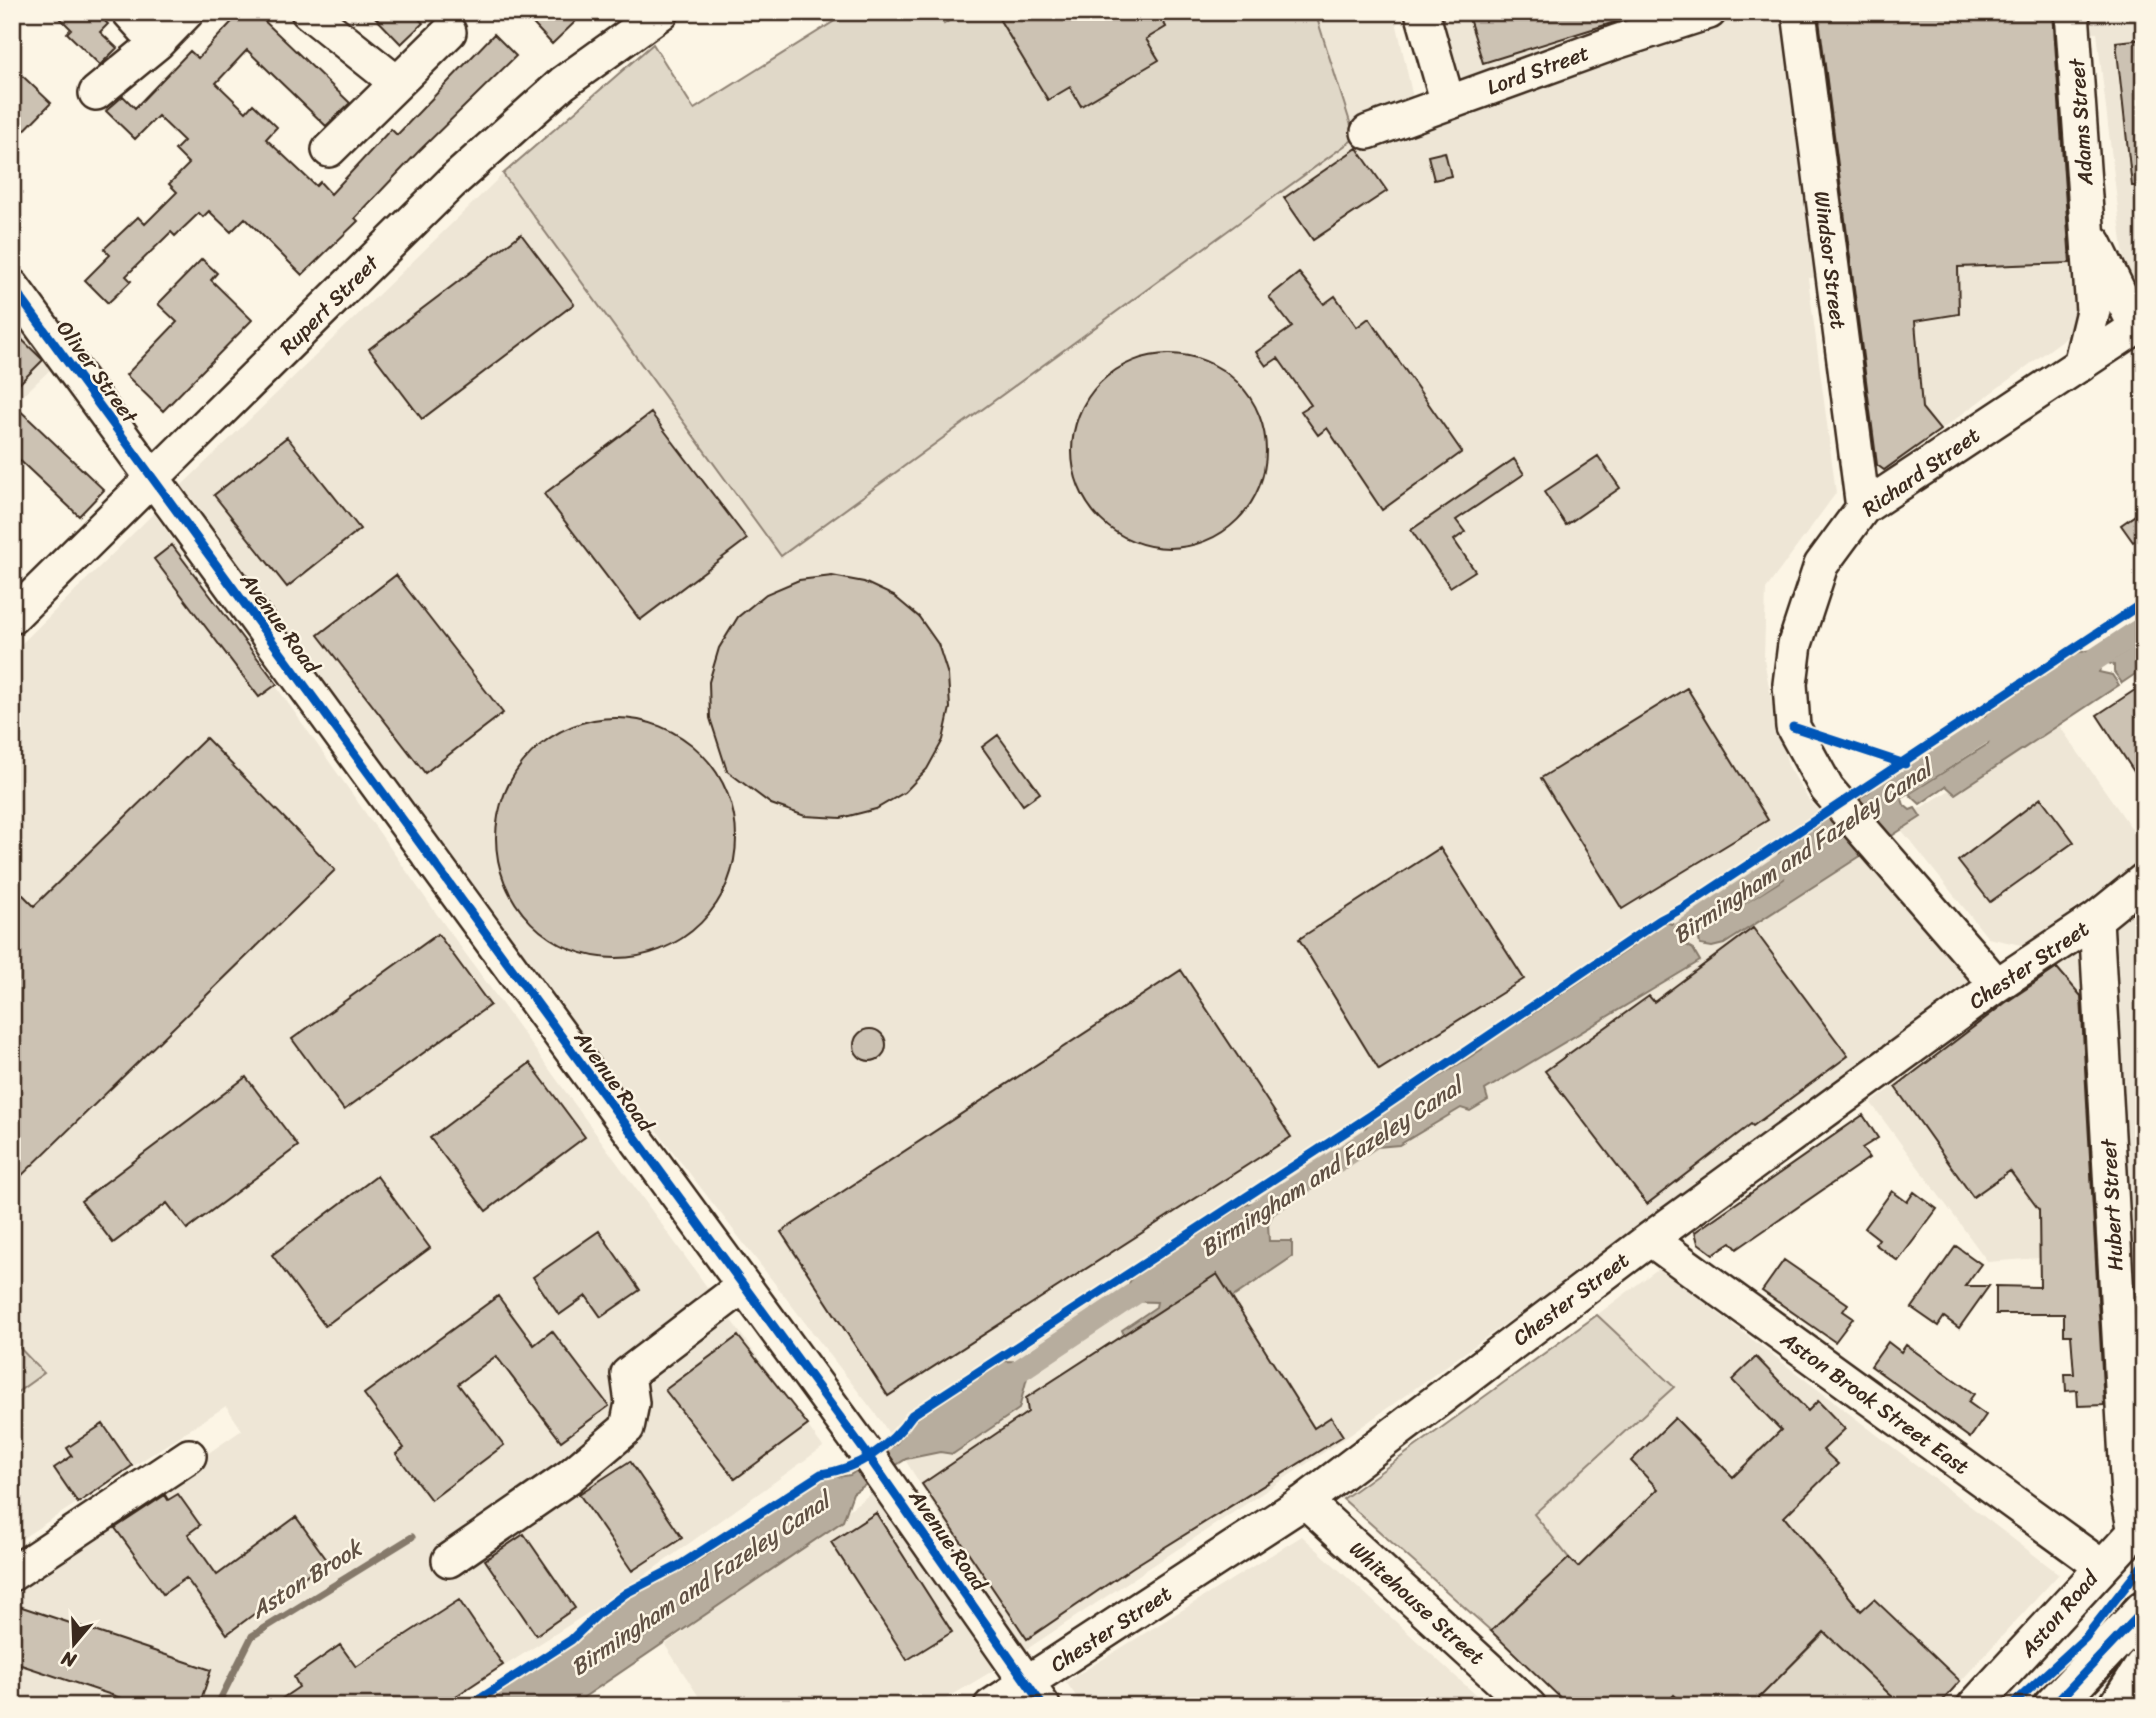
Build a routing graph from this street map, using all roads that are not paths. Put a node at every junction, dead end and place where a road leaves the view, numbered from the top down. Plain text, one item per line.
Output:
1 (129, 12) edge
2 (187, 12) edge
3 (308, 12) edge
4 (1422, 12) edge
5 (1709, 12) edge
6 (1799, 12) edge
7 (2072, 12) edge
8 (641, 17) edge
9 (449, 32) dead end
10 (156, 43) junction
11 (397, 83) junction
12 (96, 93) dead end
13 (1448, 103) junction
14 (1368, 132) dead end
15 (329, 150) dead end
16 (2089, 232) junction
17 (12, 286) edge
18 (2092, 323) junction
19 (2140, 325) edge
20 (2080, 365) junction
21 (153, 480) junction
22 (1863, 508) junction
23 (12, 617) edge
24 (2144, 880) edge
25 (2096, 919) junction
26 (1997, 985) junction
27 (1650, 1239) junction
28 (743, 1286) junction
29 (190, 1457) dead end
30 (1305, 1501) junction
31 (2140, 1527) edge
32 (449, 1560) dead end
33 (2101, 1566) junction
34 (12, 1574) edge
35 (2144, 1610) edge
36 (2144, 1667) edge
37 (1035, 1695) edge
38 (991, 1706) edge
39 (1529, 1706) edge
40 (1975, 1706) edge
41 (2053, 1706) edge
42 (2119, 1706) edge

1 - 10 street
2 - 10 street
3 - 11 street
4 - 13 street
5 - 13 street, Lord Street
6 - 22 street, Windsor Street
7 - 16 street, Adams Street
8 - 21 street, Rupert Street
9 - 11 street
10 - 12 street
11 - 15 street
13 - 14 street, Lord Street
16 - 18 street, Adams Street
16 - 19 street, Adams Street
17 - 21 street, Oliver Street
18 - 19 street
18 - 20 street, Adams Street
19 - 20 street, Richard Street
20 - 22 street, Richard Street
21 - 23 street, Rupert Street
21 - 28 street, Avenue Road
22 - 26 street, Richard Street
24 - 25 street, Chester Street
25 - 26 street, Chester Street
25 - 31 street, Hubert Street
26 - 27 street, Chester Street
27 - 30 street, Chester Street
27 - 33 street, Aston Brook Street East
28 - 32 street
28 - 37 street, Avenue Road
29 - 34 street
30 - 37 street, Chester Street
30 - 39 street, Whitehouse Street
31 - 33 street, Aston Road
33 - 40 street, Aston Road
35 - 41 main road
36 - 42 main road
37 - 38 street, Chester Street

